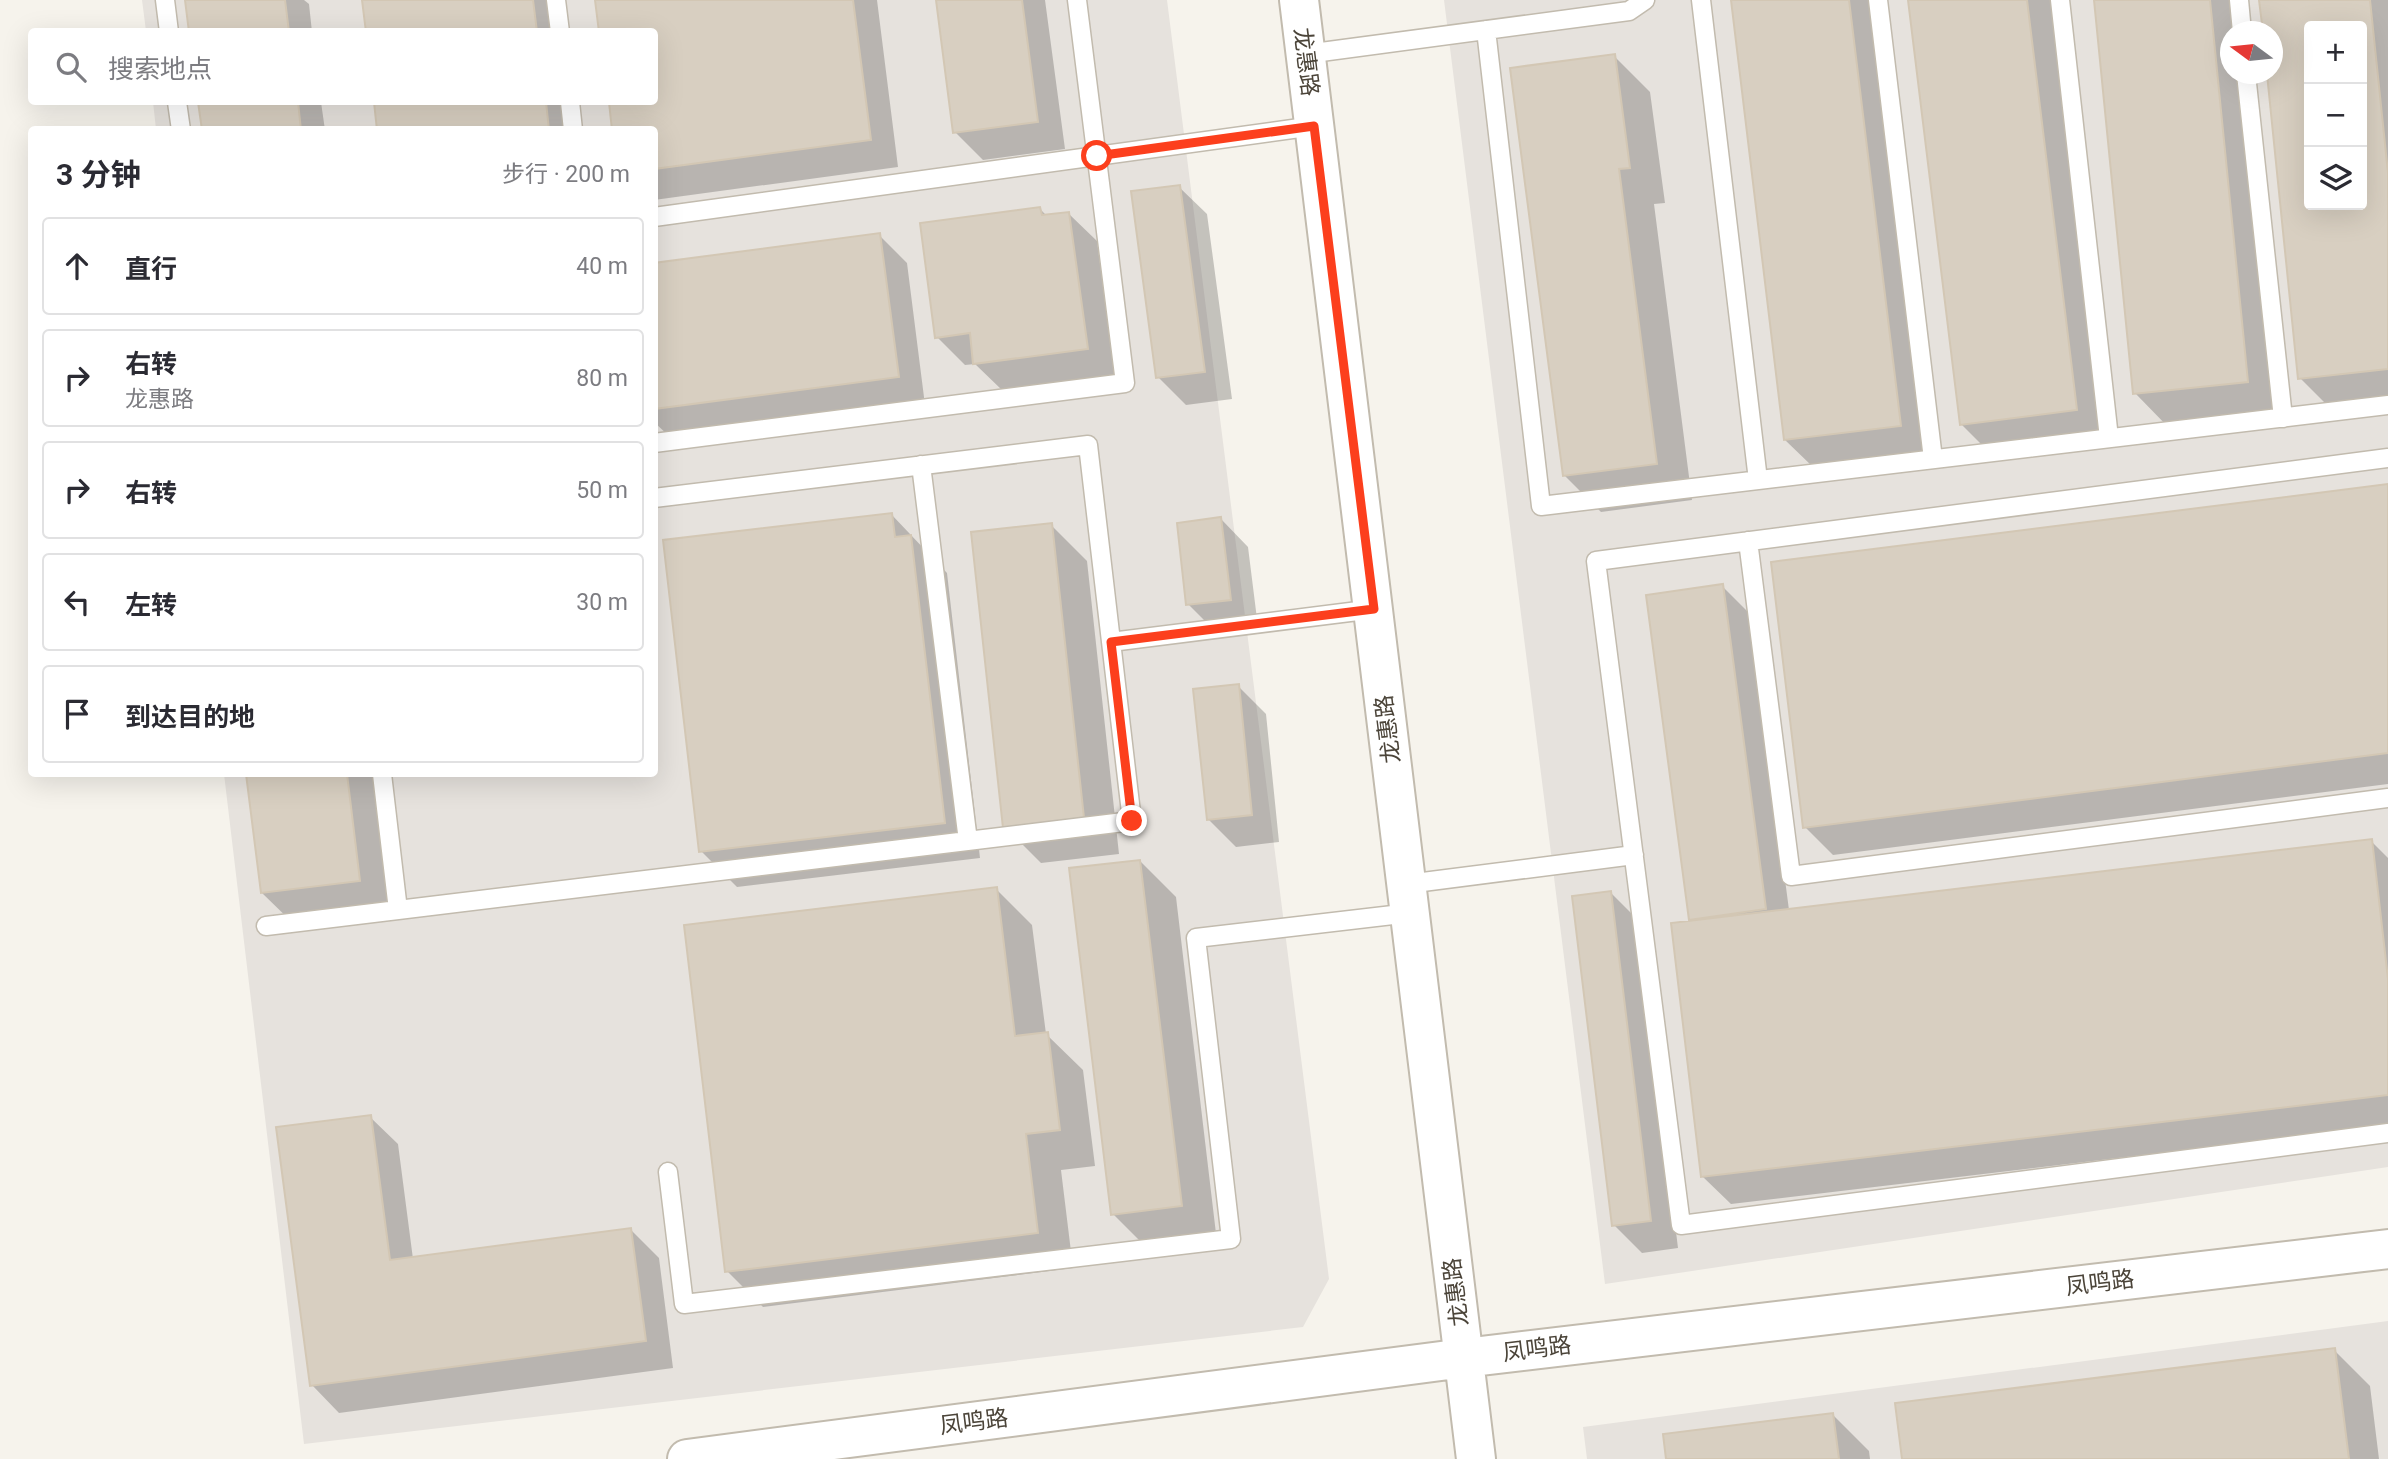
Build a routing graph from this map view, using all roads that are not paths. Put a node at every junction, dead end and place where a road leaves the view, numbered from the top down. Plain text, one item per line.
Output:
1 (165, 0) edge
2 (556, 0) edge
3 (1077, 0) edge
4 (1299, 0) edge
5 (1645, 0) edge
6 (1701, 0) edge
7 (1878, 0) edge
8 (2060, 0) edge
9 (2239, 0) edge
10 (2241, 21) edge
11 (168, 28) edge
12 (560, 28) edge
13 (1486, 30) junction
14 (1306, 54) junction
15 (2247, 84) edge
16 (177, 105) edge
17 (570, 105) edge
18 (180, 126) edge
19 (573, 126) edge
20 (1314, 126) junction
21 (1097, 156) junction
22 (658, 216) edge
23 (2388, 405) edge
24 (2283, 418) junction
25 (2109, 438) junction
26 (658, 442) edge
27 (2388, 458) edge
28 (1933, 459) junction
29 (921, 465) junction
30 (1758, 480) junction
31 (658, 498) edge
32 (1748, 541) junction
33 (1374, 609) junction
34 (1111, 642) junction
35 (382, 777) edge
36 (2388, 798) edge
37 (968, 841) junction
38 (1633, 855) junction
39 (1408, 899) junction
40 (398, 910) junction
41 (266, 926) dead end
42 (2388, 1133) edge
43 (668, 1172) dead end
44 (2388, 1249) edge
45 (1464, 1358) junction
46 (687, 1459) edge
47 (1476, 1459) edge

1 - 11 lane
2 - 12 lane
3 - 21 lane
4 - 14 street, 龙惠路
5 - 13 lane
6 - 30 lane
7 - 28 lane
8 - 25 lane
9 - 10 lane
13 - 14 lane
13 - 30 lane
14 - 20 street, 龙惠路
15 - 24 lane
16 - 18 lane
17 - 19 lane
20 - 21 lane
20 - 33 street, 龙惠路
21 - 22 lane
21 - 26 lane
23 - 24 lane
24 - 25 lane
25 - 28 lane
27 - 32 lane
28 - 30 lane
29 - 31 lane
29 - 34 lane
29 - 37 lane
32 - 36 lane
32 - 38 lane
33 - 34 lane
33 - 39 street, 龙惠路
34 - 37 lane
35 - 40 lane
37 - 40 lane
38 - 39 lane
38 - 42 lane
39 - 43 lane
39 - 45 street, 龙惠路
40 - 41 lane
44 - 45 street, 凤鸣路
45 - 46 street, 凤鸣路
45 - 47 street, 龙惠路

